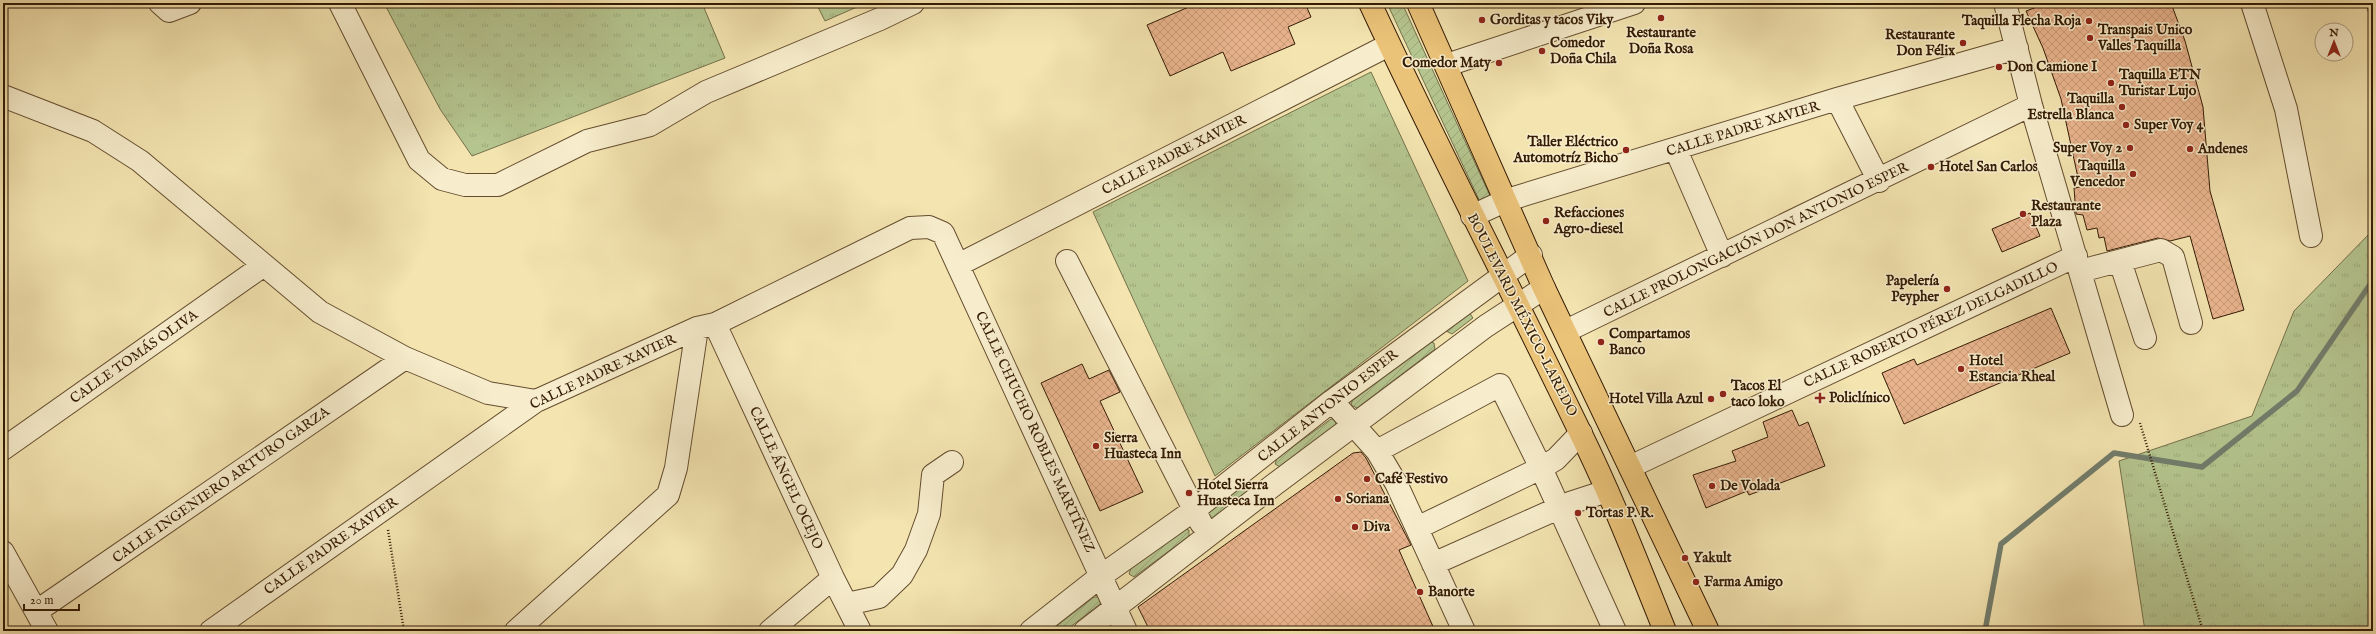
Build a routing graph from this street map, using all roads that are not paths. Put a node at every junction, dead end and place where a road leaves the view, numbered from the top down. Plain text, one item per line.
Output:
1 (160, 3) edge
2 (190, 3) edge
3 (340, 3) edge
4 (913, 3) edge
5 (1370, 3) edge
6 (1418, 3) edge
7 (1634, 3) edge
8 (2005, 3) edge
9 (2252, 3) edge
10 (1390, 45) junction
11 (2017, 48) junction
12 (1447, 65) junction
13 (3, 96) edge
14 (1837, 99) junction
15 (2031, 105) junction
16 (1676, 150) junction
17 (1879, 181) junction
18 (1507, 200) junction
19 (1472, 216) junction
20 (944, 233) joint
21 (2311, 236) dead end
22 (1531, 255) junction
23 (1722, 256) junction
24 (1067, 261) dead end
25 (2120, 261) junction
26 (2078, 264) junction
27 (264, 265) junction
28 (958, 265) junction
29 (1502, 274) junction
30 (1544, 288) junction
31 (1518, 306) junction
32 (2191, 323) dead end
33 (706, 326) junction
34 (1566, 331) junction
35 (2145, 338) dead end
36 (405, 358) junction
37 (536, 401) junction
38 (1332, 401) junction
39 (2122, 415) dead end
40 (1354, 426) junction
41 (1581, 433) junction
42 (3, 449) edge
43 (1377, 451) junction
44 (1257, 461) junction
45 (952, 462) dead end
46 (1630, 467) junction
47 (1541, 468) junction
48 (1274, 484) junction
49 (1607, 491) junction
50 (1559, 508) junction
51 (1194, 510) junction
52 (1416, 528) junction
53 (1208, 536) junction
54 (3, 552) edge
55 (1433, 564) junction
56 (1101, 576) junction
57 (833, 578) junction
58 (846, 604) junction
59 (1116, 608) junction
60 (37, 611) junction
61 (1707, 627) edge
62 (47, 631) edge
63 (211, 631) edge
64 (516, 631) edge
65 (770, 631) edge
66 (860, 631) edge
67 (1030, 631) edge
68 (1085, 631) edge
69 (1126, 631) edge
70 (1464, 631) edge
71 (1615, 631) edge
72 (1665, 631) edge

1 - 2 street
3 - 4 street
5 - 10 main road, BOULEVARD MÉXICO-LAREDO
6 - 12 main road, BOULEVARD MÉXICO-LAREDO
7 - 12 street
8 - 11 street, CALLE ROBERTO PÉREZ DELGADILLO
9 - 21 street
10 - 19 main road, BOULEVARD MÉXICO-LAREDO
10 - 28 street, CALLE PADRE XAVIER
11 - 14 street, CALLE PADRE XAVIER
11 - 15 street, CALLE ROBERTO PÉREZ DELGADILLO
12 - 18 main road, BOULEVARD MÉXICO-LAREDO
13 - 27 street
14 - 16 street, CALLE PADRE XAVIER
14 - 17 street
15 - 17 street, CALLE PROLONGACIÓN DON ANTONIO ESPER
15 - 26 street, CALLE ROBERTO PÉREZ DELGADILLO
16 - 18 street, CALLE PADRE XAVIER
16 - 23 street
17 - 23 street, CALLE PROLONGACIÓN DON ANTONIO ESPER
18 - 19 street, CALLE PADRE XAVIER
18 - 22 main road, BOULEVARD MÉXICO-LAREDO
19 - 29 main road, BOULEVARD MÉXICO-LAREDO
20 - 28 street, CALLE CHUCHO ROBLES MARTÍNEZ
20 - 33 street, CALLE PADRE XAVIER
22 - 29 street, CALLE ANTONIO ESPER
22 - 30 main road, BOULEVARD MÉXICO-LAREDO
23 - 34 street, CALLE PROLONGACIÓN DON ANTONIO ESPER
24 - 51 street
25 - 26 street
25 - 32 street
25 - 35 street
26 - 39 street
26 - 46 street, CALLE ROBERTO PÉREZ DELGADILLO
27 - 36 street
27 - 42 street, CALLE TOMÁS OLIVA
28 - 56 street, CALLE CHUCHO ROBLES MARTÍNEZ
29 - 31 main road, BOULEVARD MÉXICO-LAREDO
29 - 38 street, CALLE ANTONIO ESPER
30 - 31 street, CALLE ANTONIO ESPER
30 - 34 main road, BOULEVARD MÉXICO-LAREDO
31 - 40 street, CALLE ANTONIO ESPER
31 - 41 main road, BOULEVARD MÉXICO-LAREDO
33 - 37 street, CALLE PADRE XAVIER
33 - 57 street, CALLE ÁNGEL OCEJO
33 - 64 street
34 - 46 main road, BOULEVARD MÉXICO-LAREDO
36 - 37 street
36 - 60 street, CALLE INGENIERO ARTURO GARZA
37 - 63 street, CALLE PADRE XAVIER
38 - 40 street
38 - 44 street, CALLE ANTONIO ESPER
40 - 43 street
40 - 48 street, CALLE ANTONIO ESPER
41 - 47 street
41 - 49 main road, BOULEVARD MÉXICO-LAREDO
43 - 47 street
43 - 52 street
44 - 48 street
44 - 51 street, CALLE ANTONIO ESPER
45 - 58 street
46 - 61 main road, BOULEVARD MÉXICO-LAREDO
47 - 50 street
47 - 52 street
48 - 53 street, CALLE ANTONIO ESPER
49 - 50 street
49 - 72 main road, BOULEVARD MÉXICO-LAREDO
50 - 55 street
50 - 71 street
51 - 53 street
51 - 56 street, CALLE ANTONIO ESPER
52 - 55 street
53 - 59 street, CALLE ANTONIO ESPER
54 - 60 street
55 - 70 street
56 - 59 street, CALLE CHUCHO ROBLES MARTÍNEZ
56 - 67 street, CALLE ANTONIO ESPER
57 - 58 street, CALLE ÁNGEL OCEJO
57 - 65 street
58 - 66 street, CALLE ÁNGEL OCEJO
59 - 68 street, CALLE ANTONIO ESPER
59 - 69 street, CALLE CHUCHO ROBLES MARTÍNEZ
60 - 62 street

